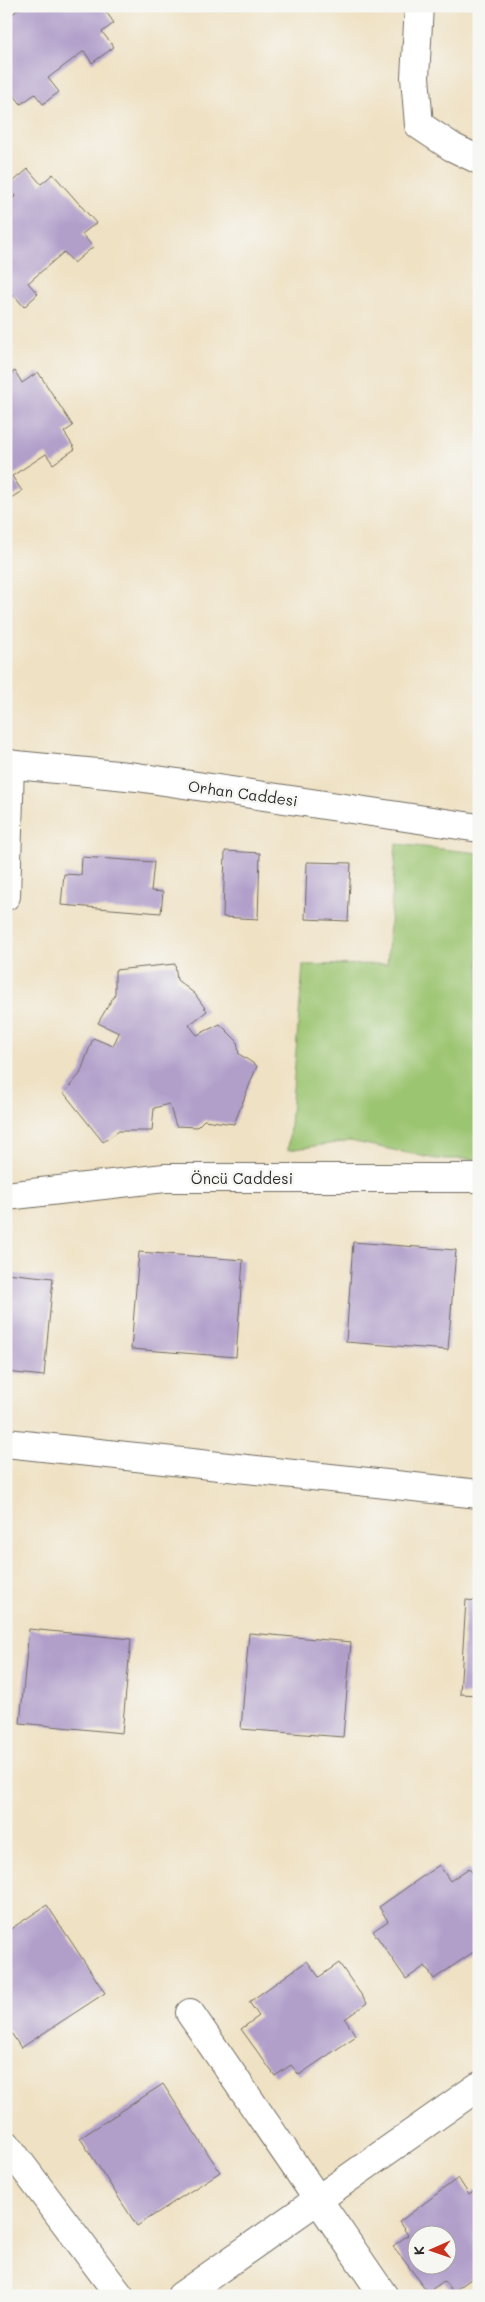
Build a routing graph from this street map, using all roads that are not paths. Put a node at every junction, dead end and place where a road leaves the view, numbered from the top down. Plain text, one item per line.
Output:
1 (419, 6) edge
2 (479, 160) edge
3 (8, 764) edge
4 (479, 828) edge
5 (6, 896) edge
6 (479, 1178) edge
7 (6, 1196) edge
8 (6, 1443) edge
9 (479, 1494) edge
10 (190, 2013) dead end
11 (479, 2086) edge
12 (6, 2144) edge
13 (319, 2198) junction
14 (120, 2296) edge
15 (181, 2296) edge
16 (384, 2296) edge

1 - 2 street
3 - 4 street, Orhan Caddesi
3 - 5 street
6 - 7 street, Öncü Caddesi
8 - 9 street
10 - 13 street
11 - 13 street
12 - 14 street
13 - 15 street
13 - 16 street

